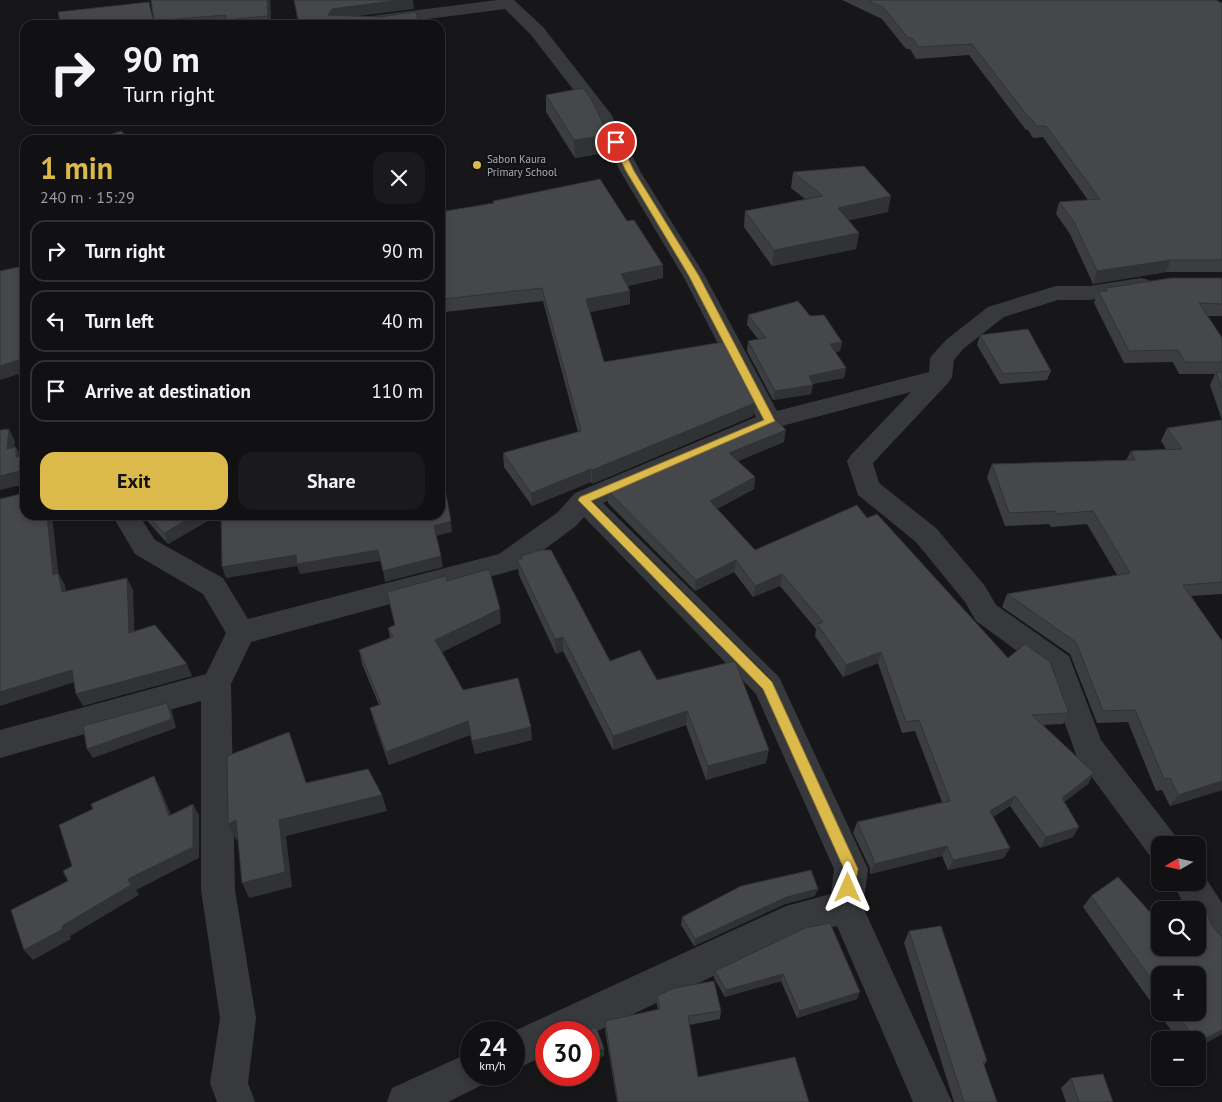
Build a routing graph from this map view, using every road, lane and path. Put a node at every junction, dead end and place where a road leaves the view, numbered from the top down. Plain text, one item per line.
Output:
1 (507, 2) edge
2 (376, 20) edge
3 (1166, 281) edge
4 (940, 377) junction
5 (770, 421) junction
6 (584, 500) junction
7 (128, 520) edge
8 (241, 633) junction
9 (216, 684) junction
10 (0, 744) edge
11 (1155, 836) edge
12 (1195, 891) edge
13 (846, 907) junction
14 (1222, 934) edge
15 (578, 1021) edge
16 (460, 1076) edge
17 (236, 1102) edge
18 (406, 1102) edge
19 (933, 1102) edge

1 - 2 street
1 - 5 street
3 - 4 street
4 - 5 street
4 - 11 street
5 - 6 street
6 - 8 street
6 - 13 street
7 - 8 street
8 - 9 street
9 - 10 street
9 - 17 street
12 - 14 street
13 - 15 street
13 - 19 street
16 - 18 street

